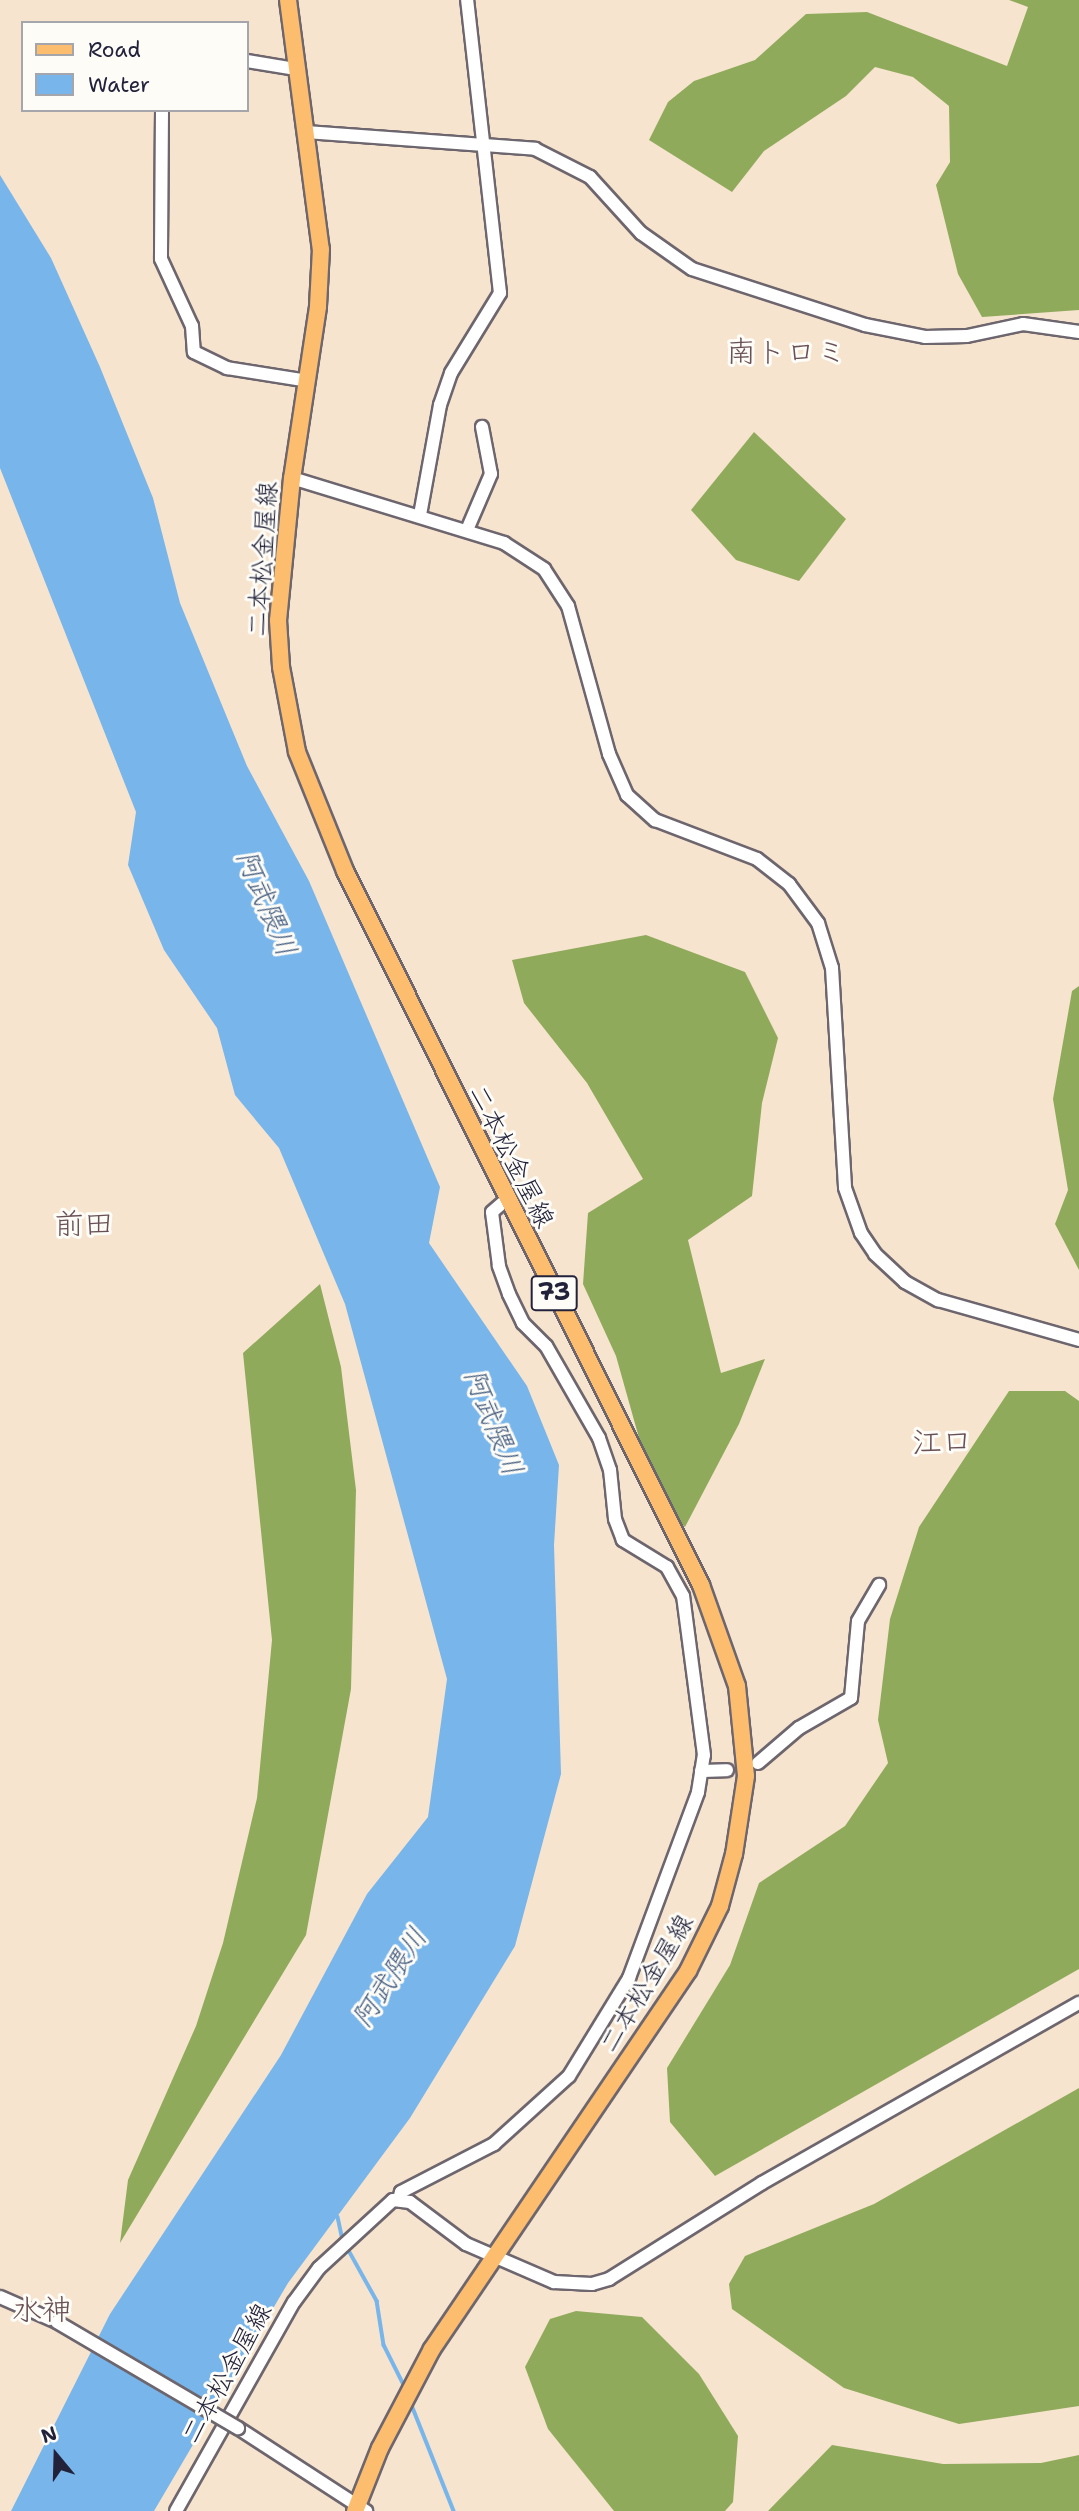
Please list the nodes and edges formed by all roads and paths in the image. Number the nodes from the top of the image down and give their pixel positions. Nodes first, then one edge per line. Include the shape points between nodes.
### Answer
1 (288, 0) edge
2 (467, 0) edge
3 (248, 61) edge
4 (296, 69) junction
5 (162, 112) edge
6 (306, 132) junction
7 (485, 145) junction
8 (1079, 332) edge
9 (308, 381) junction
10 (482, 427) dead end
11 (292, 478) junction
12 (420, 515) junction
13 (467, 530) junction
14 (506, 1199) junction
15 (1079, 1340) edge
16 (879, 1585) dead end
17 (758, 1763) dead end
18 (727, 1770) dead end
19 (701, 1771) junction
20 (1079, 2003) edge
21 (399, 2199) junction
22 (493, 2256) junction
23 (0, 2297) edge
24 (360, 2509) edge
25 (176, 2511) edge

1 - 4 main road, 二本松金屋線 / 73
2 - 7 street
3 - 4 street
4 - 6 main road, 二本松金屋線 / 73
5 - 9 street via 161,259 192,326 194,352 227,368
6 - 7 street
6 - 9 main road, 二本松金屋線 / 73 via 321,249
7 - 8 street via 535,149 590,177 641,233 692,269 722,282 865,325 925,337 967,336 1023,324
7 - 12 street via 500,293 447,384
9 - 11 main road, 二本松金屋線 / 73
10 - 13 street via 492,463
11 - 12 street
11 - 14 main road, 二本松金屋線 / 73 via 278,620 281,667 297,752 345,872
12 - 13 street
13 - 15 street via 525,554 558,586 586,662 609,754 627,795 655,820 757,859 789,884 818,923 832,968 845,1188 861,1233 875,1254 905,1282 938,1300
14 - 19 street, 二本松金屋線 via 492,1212 499,1266 509,1294 523,1323 546,1346 598,1438 612,1479 615,1519 623,1540 667,1567 683,1596 704,1738
14 - 22 main road, 二本松金屋線 / 73 via 701,1585 737,1686 746,1776 734,1854 720,1906 688,1971
16 - 17 street via 858,1621 851,1698 799,1728
18 - 19 street
19 - 21 street, 二本松金屋線 via 629,1978 569,2076 494,2144 401,2192
20 - 22 street via 762,2183 609,2279 592,2284 554,2283
21 - 22 street via 418,2207 466,2244
21 - 25 street, 二本松金屋線 via 320,2268 294,2302
22 - 24 main road, 二本松金屋線 / 73 via 432,2349 380,2448
23 - 24 street, bridge via 57,2322 238,2428

